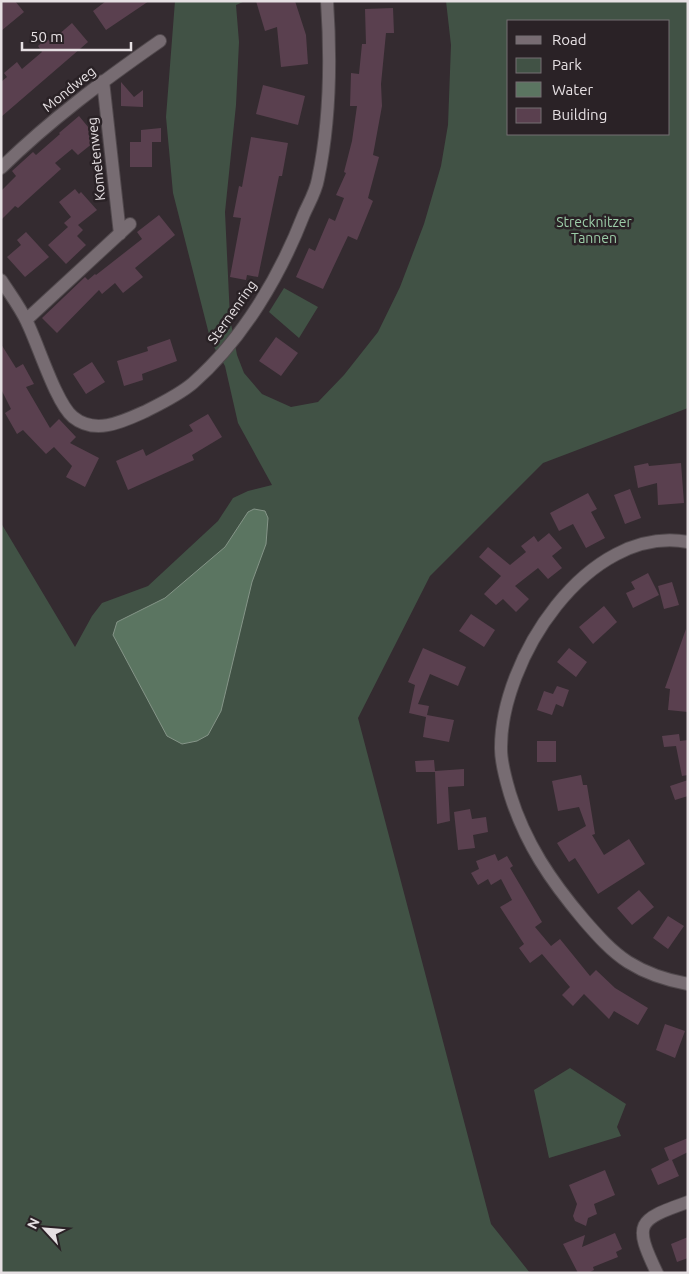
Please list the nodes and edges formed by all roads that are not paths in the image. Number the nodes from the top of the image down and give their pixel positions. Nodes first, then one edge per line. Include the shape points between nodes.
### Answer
1 (327, 1) edge
2 (160, 41) dead end
3 (102, 81) junction
4 (1, 168) edge
5 (130, 224) dead end
6 (120, 234) junction
7 (1, 280) edge
8 (26, 320) junction
9 (688, 542) edge
10 (688, 984) edge
11 (688, 1202) edge
12 (657, 1273) edge

1 - 8 street, Sternenring via 330,37 326,132 318,181 295,237 230,346 192,384 154,407 117,425 89,426 73,417 63,404
2 - 3 street, Mondweg
3 - 4 street, Mondweg
3 - 6 street, Kometenweg
5 - 6 street
6 - 8 street
7 - 8 street, Sternenring
9 - 10 street via 660,540 633,545 605,560 581,579 528,646 502,718 501,751 506,780 525,835 540,864 563,895 601,939 626,961 669,981
11 - 12 street via 653,1214 644,1226 644,1243

